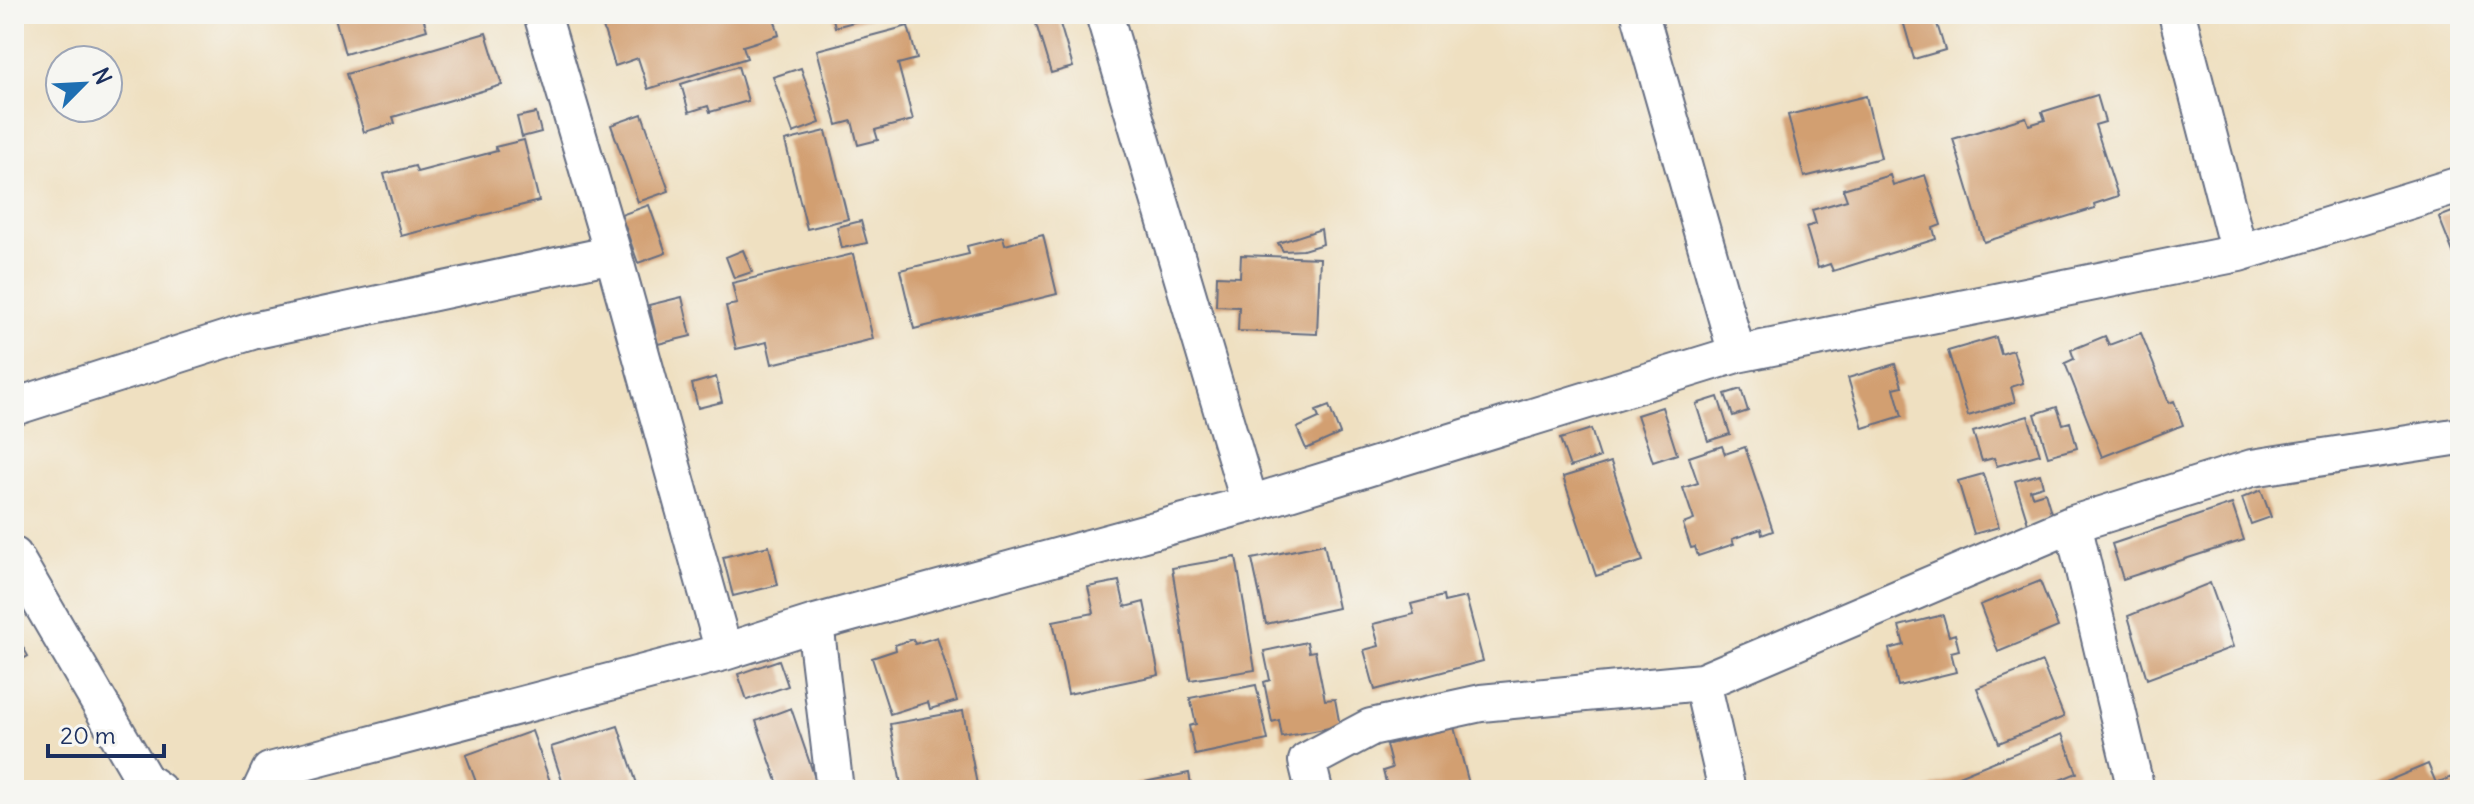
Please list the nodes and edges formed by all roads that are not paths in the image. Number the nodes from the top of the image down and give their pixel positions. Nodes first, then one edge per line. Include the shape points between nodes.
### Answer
1 (542, 14) edge
2 (1104, 14) edge
3 (1640, 14) edge
4 (2177, 14) edge
5 (2460, 185) edge
6 (2239, 253) junction
7 (613, 254) junction
8 (1737, 354) junction
9 (14, 407) edge
10 (2460, 436) edge
11 (1250, 504) junction
12 (2073, 524) junction
13 (16, 563) edge
14 (815, 623) junction
15 (724, 652) junction
16 (1702, 682) junction
17 (267, 784) edge
18 (158, 790) edge
19 (835, 790) edge
20 (1314, 790) edge
21 (1727, 790) edge
22 (2136, 790) edge

1 - 7 street
2 - 11 street
3 - 8 street
4 - 6 street
5 - 6 street
6 - 8 street
7 - 9 street via 252,331
7 - 15 street
8 - 11 street
10 - 12 street via 2252,468
11 - 14 street
12 - 16 street
12 - 22 street
13 - 18 street via 145,781
14 - 15 street
14 - 19 street
15 - 17 street
16 - 20 street via 1481,703 1371,727 1307,761
16 - 21 street

